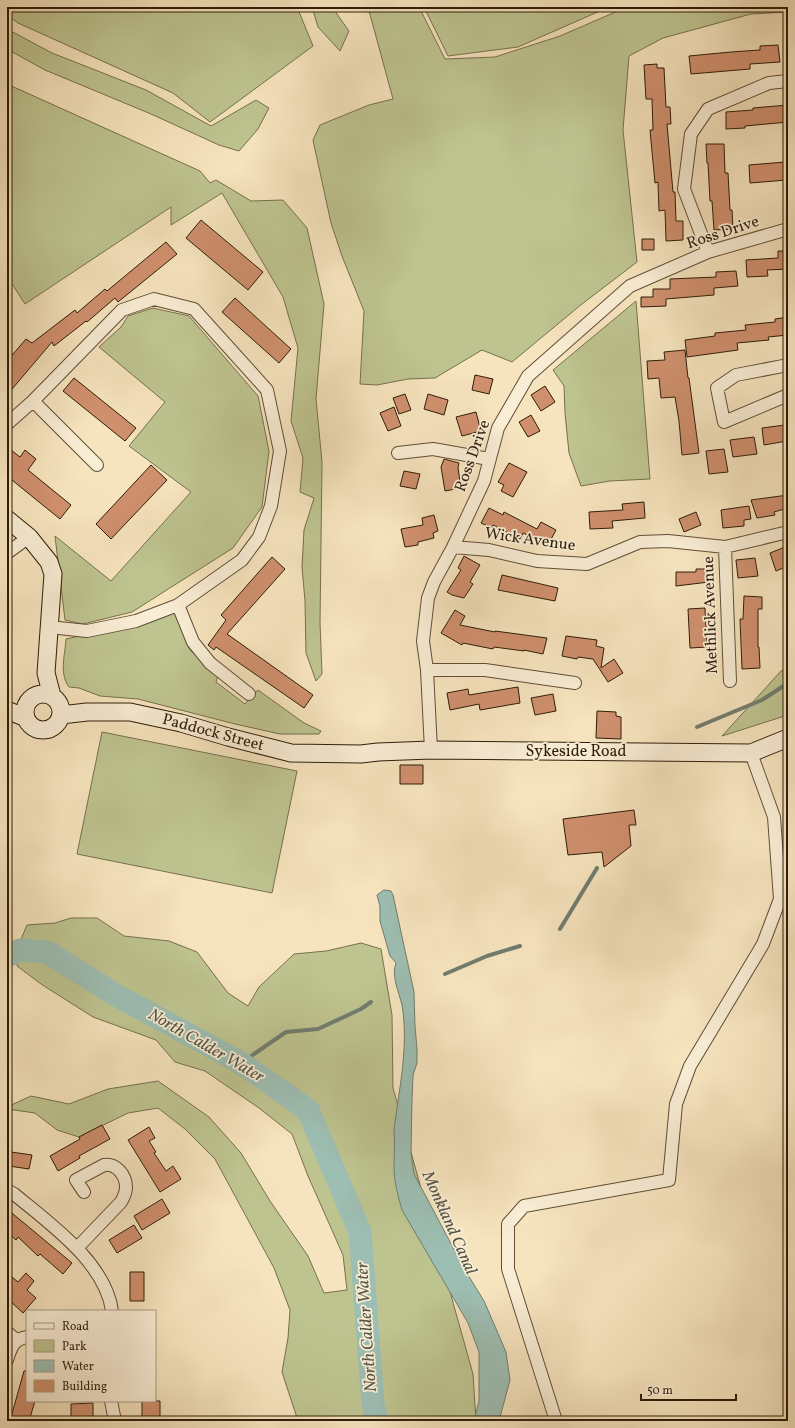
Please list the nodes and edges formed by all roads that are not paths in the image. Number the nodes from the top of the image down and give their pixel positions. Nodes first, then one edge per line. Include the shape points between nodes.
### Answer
1 (788, 81) edge
2 (788, 229) edge
3 (708, 252) junction
4 (788, 365) edge
5 (788, 395) edge
6 (33, 401) junction
7 (7, 424) edge
8 (398, 453) dead end
9 (489, 459) junction
10 (97, 465) dead end
11 (7, 519) edge
12 (788, 532) edge
13 (29, 537) junction
14 (453, 547) junction
15 (725, 547) junction
16 (7, 553) edge
17 (178, 605) junction
18 (49, 627) junction
19 (427, 670) junction
20 (46, 673) junction
21 (730, 681) dead end
22 (575, 683) dead end
23 (249, 694) dead end
24 (58, 705) junction
25 (29, 706) junction
26 (7, 709) edge
27 (788, 738) edge
28 (431, 750) junction
29 (751, 752) junction
30 (361, 754) joint
31 (7, 1190) edge
32 (84, 1192) dead end
33 (77, 1248) junction
34 (112, 1310) edge
35 (7, 1332) edge
36 (22, 1339) edge
37 (7, 1360) edge
38 (111, 1402) edge
39 (115, 1421) edge
40 (556, 1421) edge

1 - 3 street via 769,83 708,109 691,134 684,189
2 - 3 street, Ross Drive
3 - 9 street, Ross Drive via 630,286 528,376 498,428
4 - 5 street via 736,375 717,388 724,422
6 - 7 street
6 - 10 street
6 - 17 street via 122,310 154,300 194,309 267,390 280,451 271,506 259,537 242,560
8 - 9 street via 433,449
9 - 14 street, Ross Drive via 484,481
11 - 13 street
12 - 15 street, Wick Avenue
13 - 16 street
13 - 18 street via 49,562 53,574
14 - 15 street, Wick Avenue via 489,550 537,561 587,564 640,542 668,541
14 - 19 street, Ross Drive via 428,598 423,641
15 - 21 street, Methlick Avenue
17 - 18 street via 136,621 87,631
17 - 23 street via 193,642 210,663
18 - 20 street
19 - 22 street via 485,670
19 - 28 street, Ross Drive
20 - 24 street
20 - 25 street
24 - 25 street via 48,694 41,693
24 - 25 street via 57,724 46,730 30,725
24 - 30 street, Paddock Street via 88,712 130,712 291,753
25 - 26 street
27 - 29 street, Sykeside Road
28 - 29 street, Sykeside Road
28 - 30 street, Sykeside Road
29 - 40 street via 774,817 780,899 763,944 690,1066 676,1104 669,1180 524,1206 508,1224 508,1269
31 - 33 street
32 - 33 street via 76,1180 104,1164 114,1165 125,1178 125,1195 121,1202
33 - 34 street via 105,1288
35 - 36 street
36 - 37 street via 11,1346
38 - 39 street

